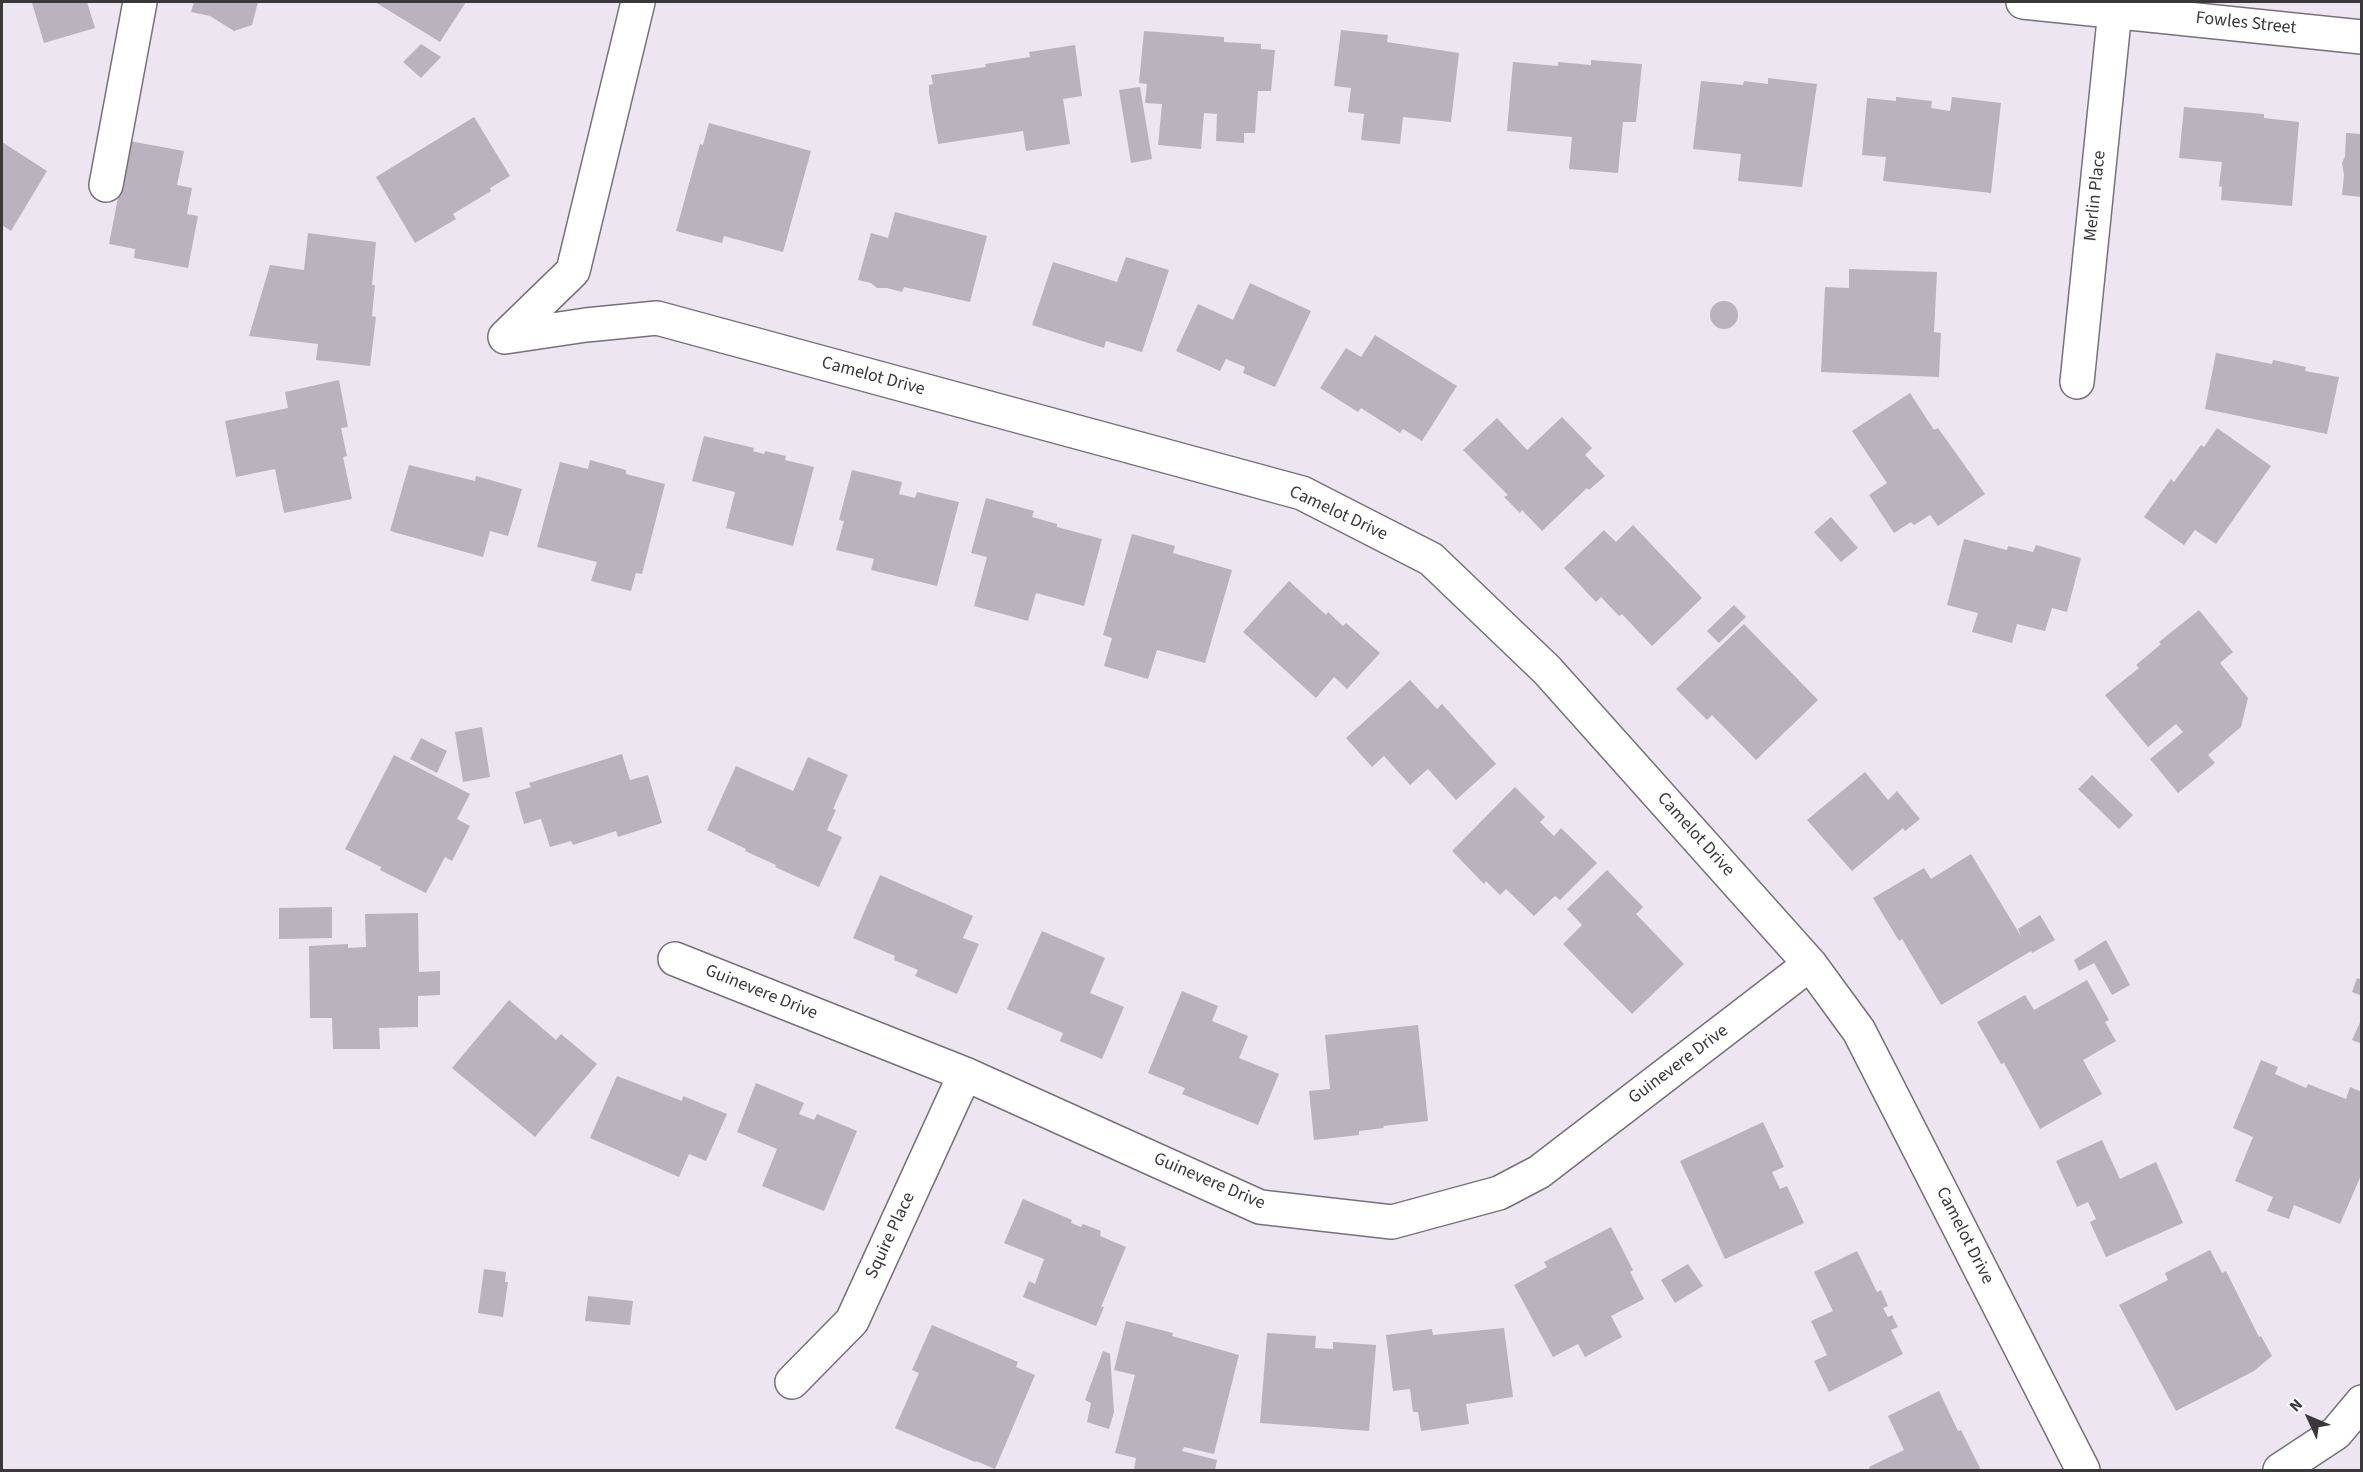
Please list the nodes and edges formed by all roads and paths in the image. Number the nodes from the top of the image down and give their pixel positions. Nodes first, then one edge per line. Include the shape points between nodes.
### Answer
1 (140, 2) edge
2 (638, 2) edge
3 (2023, 2) edge
4 (2115, 10) junction
5 (2361, 37) edge
6 (106, 185) dead end
7 (2077, 382) dead end
8 (675, 959) dead end
9 (1810, 964) junction
10 (965, 1074) junction
11 (792, 1382) dead end
12 (2361, 1402) edge
13 (2083, 1470) edge
14 (2280, 1470) edge

1 - 6 street
2 - 9 street, Camelot Drive via 573,271 505,338 657,318 1302,493 1431,559 1547,670
3 - 4 street, Fowles Street
4 - 5 street, Fowles Street
4 - 7 street, Merlin Place
8 - 10 street, Guinevere Drive
9 - 10 street, Guinevere Drive via 1539,1172 1499,1193 1392,1222 1260,1207
9 - 13 street, Camelot Drive via 1859,1031
10 - 11 street, Squire Place via 852,1321
12 - 14 street via 2336,1432

